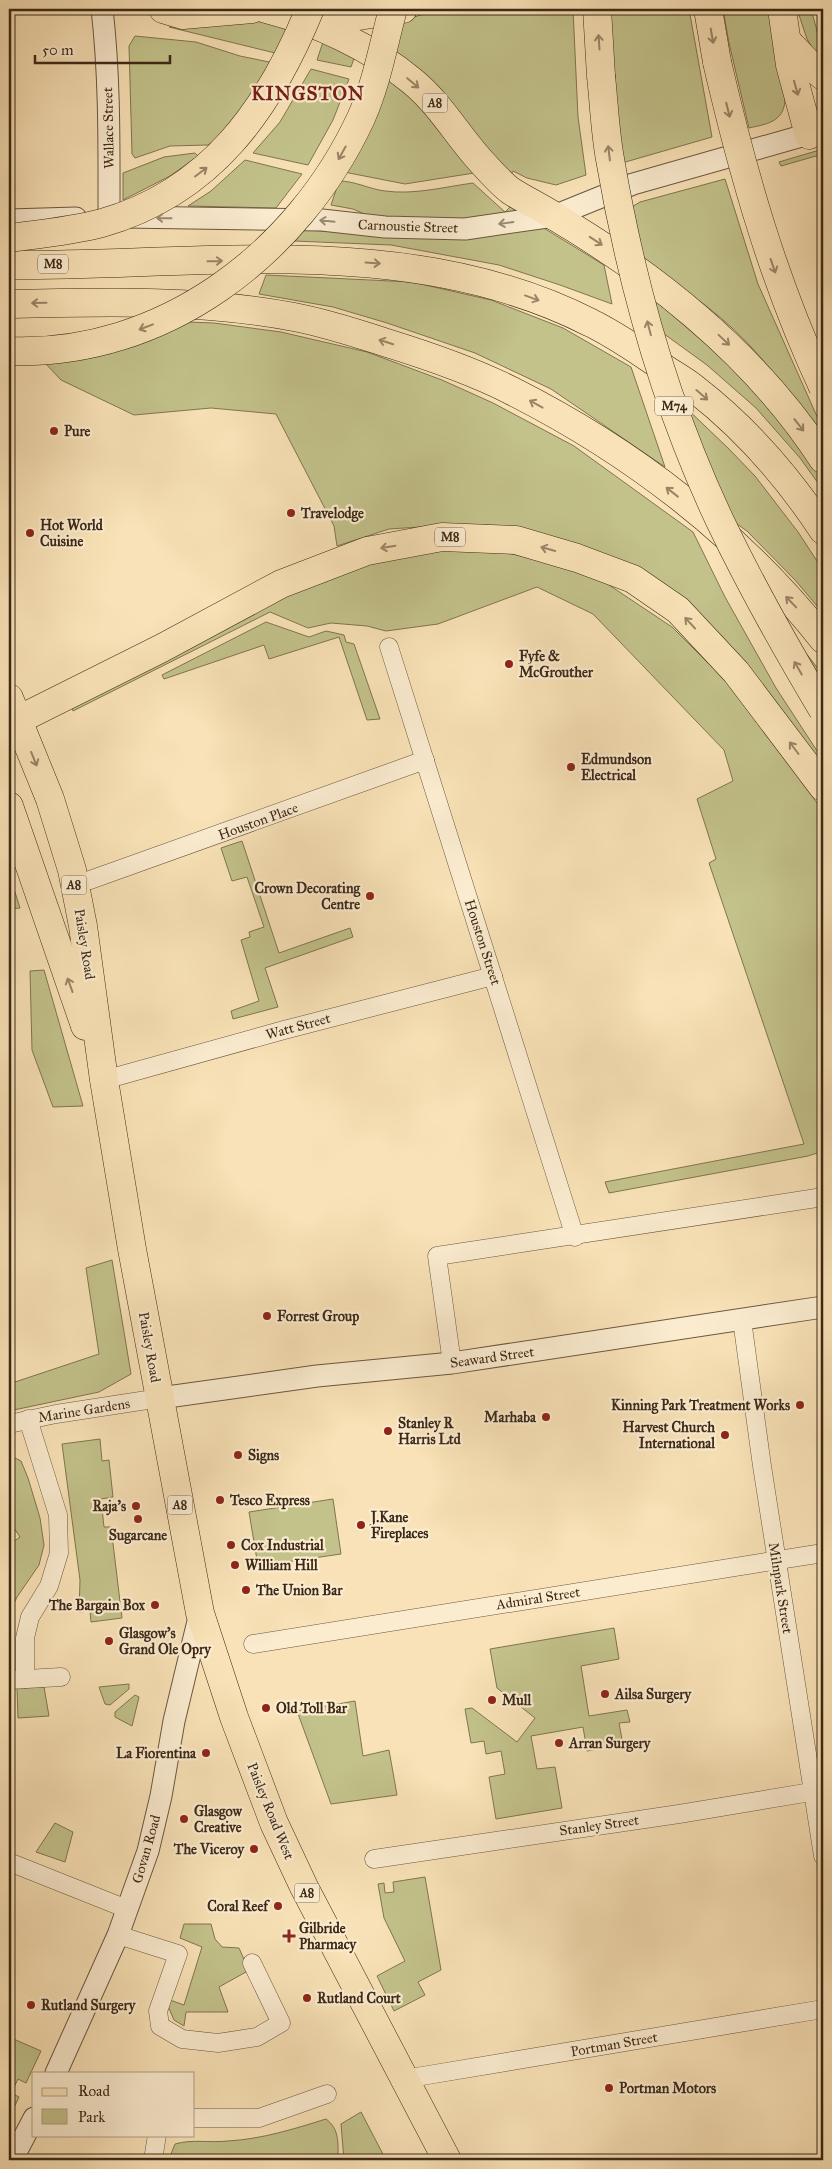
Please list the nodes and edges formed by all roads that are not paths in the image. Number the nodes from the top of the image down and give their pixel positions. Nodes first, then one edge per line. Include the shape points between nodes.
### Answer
1 (102, 9) edge
2 (163, 9) edge
3 (252, 9) edge
4 (266, 9) edge
5 (375, 9) edge
6 (392, 9) edge
7 (402, 9) edge
8 (597, 9) edge
9 (708, 9) edge
10 (782, 9) edge
11 (302, 13) edge
12 (788, 42) junction
13 (823, 76) edge
14 (361, 118) junction
15 (816, 132) edge
16 (554, 216) junction
17 (109, 217) junction
18 (9, 220) edge
19 (9, 238) edge
20 (9, 265) edge
21 (9, 304) edge
22 (9, 351) edge
23 (823, 387) edge
24 (823, 459) edge
25 (823, 530) edge
26 (823, 639) edge
27 (390, 648) dead end
28 (823, 710) edge
29 (12, 716) edge
30 (425, 760) junction
31 (823, 787) edge
32 (9, 806) edge
33 (90, 880) dead end
34 (493, 976) junction
35 (104, 1080) junction
36 (823, 1197) edge
37 (575, 1236) junction
38 (823, 1307) edge
39 (742, 1320) junction
40 (452, 1363) junction
41 (160, 1398) junction
42 (28, 1419) junction
43 (9, 1424) edge
44 (823, 1553) edge
45 (777, 1561) junction
46 (200, 1613) junction
47 (252, 1644) dead end
48 (61, 1678) dead end
49 (17, 1679) edge
50 (818, 1790) edge
51 (823, 1856) edge
52 (374, 1859) dead end
53 (9, 1862) edge
54 (127, 1909) junction
55 (118, 1935) junction
56 (252, 1963) dead end
57 (823, 2009) edge
58 (56, 2072) edge
59 (404, 2079) junction
60 (327, 2094) dead end
61 (195, 2118) edge
62 (32, 2122) edge
63 (157, 2136) edge
64 (12, 2160) edge
65 (153, 2160) edge
66 (447, 2160) edge

1 - 17 street, Wallace Street via 110,129
2 - 3 main road via 183,15
4 - 11 main road, A8
5 - 14 main road, bridge
6 - 14 main road, bridge via 379,66
7 - 11 main road via 359,16
28 -> 8 main road, M74, bridge via 750,581 706,488 656,351 625,234 610,158
9 -> 23 main road, bridge via 717,62 748,190 775,272
10 - 12 main road
11 -> 16 main road, A8 via 412,81 510,190
19 -> 11 main road, bridge via 77,229 103,222 160,199 198,175 220,155 269,93 294,49
12 - 13 main road
12 -> 15 main road via 790,65
14 -> 22 main road, bridge via 336,166 307,207 274,243 223,285 158,323 113,338 52,350
15 - 16 street, Carnoustie Street via 633,184
16 -> 17 street, Carnoustie Street via 465,228 424,229 322,220
16 -> 24 main road via 598,241 696,314 773,392
17 - 18 street, Carnoustie Street
20 -> 25 main road, M8 via 280,260 390,264 468,278 554,306 624,341 694,388 764,454
26 -> 21 main road via 769,576 706,517 618,452 511,390 404,348 294,317 210,306 127,302
27 - 30 street, Houston Street
31 -> 29 main road, M8 via 736,672 678,610 633,580 577,558 516,540 442,537 367,550 281,584 162,648
29 -> 35 main road, Paisley Road / A8 via 50,799 72,870
30 - 33 street, Houston Place
30 - 34 street, Houston Street
35 -> 32 main road, Paisley Road / A8
34 - 35 street, Watt Street
34 - 37 street, Houston Street
35 - 41 main road, Paisley Road / A8
36 - 37 street
37 - 40 street via 437,1256
38 - 39 street, Seaward Street
39 - 40 street, Seaward Street
39 - 45 street, Milnpark Street
40 - 41 street, Seaward Street via 317,1376
41 - 42 street, Marine Gardens
41 - 46 main road, Paisley Road / A8
42 - 43 street, Marine Gardens
42 - 49 street via 58,1515 59,1553 49,1586 30,1617
44 - 45 street, Admiral Street
45 - 47 street, Admiral Street
45 - 50 street, Milnpark Street
46 - 54 street, Govan Road via 148,1851
46 - 59 main road, Paisley Road West / A8 via 234,1718 274,1824
48 - 49 street
50 - 51 street, Milnpark Street
50 - 52 street, Stanley Street
53 - 54 street
54 - 55 street, Govan Road
55 - 56 street via 178,1954 158,2011 160,2026 182,2039 218,2043 257,2037 281,2023
55 - 58 street, Govan Road
57 - 59 street, Portman Street
59 - 66 main road, Paisley Road West / A8
60 - 61 street via 259,2118
62 - 64 street
63 - 65 street

